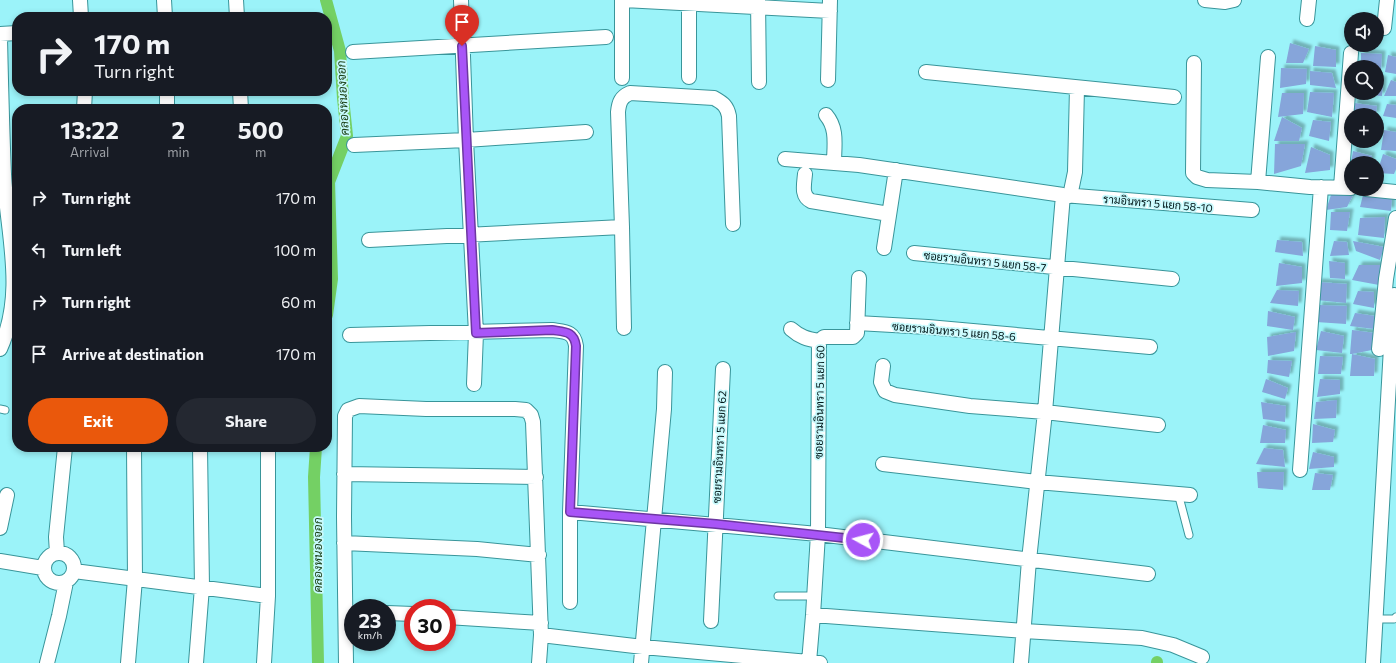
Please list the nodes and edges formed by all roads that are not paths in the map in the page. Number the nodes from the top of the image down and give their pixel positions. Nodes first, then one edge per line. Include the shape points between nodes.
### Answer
1 (80, 0) edge
2 (164, 0) edge
3 (236, 0) edge
4 (461, 0) edge
5 (623, 0) edge
6 (1205, 0) edge
7 (1234, 0) edge
8 (1308, 0) edge
9 (1387, 0) edge
10 (689, 2) edge
11 (758, 4) edge
12 (830, 6) edge
13 (80, 12) edge
14 (165, 12) edge
15 (237, 12) edge
16 (1307, 19) dead end
17 (1384, 28) dead end
18 (12, 33) edge
19 (0, 34) edge
20 (606, 37) dead end
21 (0, 38) edge
22 (462, 46) junction
23 (353, 52) dead end
24 (1351, 53) dead end
25 (1268, 56) dead end
26 (1194, 64) dead end
27 (926, 72) dead end
28 (689, 77) dead end
29 (622, 78) dead end
30 (828, 80) dead end
31 (759, 82) dead end
32 (1077, 88) junction
33 (1174, 97) dead end
34 (826, 115) dead end
35 (586, 132) dead end
36 (466, 140) junction
37 (354, 145) dead end
38 (1347, 156) edge
39 (785, 159) dead end
40 (834, 163) junction
41 (896, 170) junction
42 (805, 174) dead end
43 (1258, 182) junction
44 (1321, 187) junction
45 (1344, 187) edge
46 (1384, 191) edge
47 (1396, 192) edge
48 (1067, 195) junction
49 (1252, 210) dead end
50 (889, 214) junction
51 (1396, 218) edge
52 (733, 224) dead end
53 (622, 227) junction
54 (471, 235) junction
55 (12, 238) edge
56 (369, 240) dead end
57 (884, 248) dead end
58 (914, 253) dead end
59 (1057, 269) junction
60 (859, 278) dead end
61 (1172, 279) dead end
62 (1391, 279) edge
63 (1394, 295) dead end
64 (12, 303) edge
65 (857, 323) junction
66 (624, 328) dead end
67 (791, 329) dead end
68 (476, 333) junction
69 (350, 335) dead end
70 (1051, 339) junction
71 (819, 341) junction
72 (1150, 347) dead end
73 (0, 349) edge
74 (1378, 349) dead end
75 (883, 366) dead end
76 (723, 370) dead end
77 (665, 372) dead end
78 (474, 384) dead end
79 (1045, 412) junction
80 (1158, 424) dead end
81 (64, 452) edge
82 (134, 452) edge
83 (200, 452) edge
84 (268, 452) edge
85 (883, 464) dead end
86 (1300, 470) dead end
87 (344, 474) junction
88 (536, 477) junction
89 (1037, 482) junction
90 (1184, 494) joint
91 (7, 495) dead end
92 (570, 512) junction
93 (653, 519) junction
94 (716, 524) junction
95 (0, 528) edge
96 (818, 534) junction
97 (1189, 536) dead end
98 (344, 544) junction
99 (56, 553) junction
100 (538, 555) junction
101 (1029, 560) junction
102 (0, 561) edge
103 (43, 568) junction
104 (74, 571) junction
105 (1148, 574) dead end
106 (135, 579) junction
107 (66, 582) junction
108 (202, 587) junction
109 (268, 596) junction
110 (778, 596) dead end
111 (814, 596) junction
112 (348, 599) edge
113 (570, 602) dead end
114 (813, 615) junction
115 (1396, 616) edge
116 (456, 618) edge
117 (1376, 619) junction
118 (711, 621) dead end
119 (541, 629) junction
120 (1024, 631) junction
121 (643, 647) junction
122 (347, 651) edge
123 (1202, 657) dead end
124 (814, 662) edge
125 (47, 663) edge
126 (128, 663) edge
127 (196, 663) edge
128 (264, 663) edge
129 (346, 663) edge
130 (539, 663) edge
131 (641, 663) edge
132 (1021, 663) edge
133 (1373, 663) edge

1 - 13 street
2 - 14 street
3 - 15 street
4 - 22 street
5 - 10 street
5 - 29 street
6 - 7 street
8 - 16 street
9 - 17 street
10 - 11 street
10 - 28 street
11 - 12 street
11 - 31 street
12 - 30 street
18 - 19 street
20 - 22 street
21 - 55 street via 4,176
22 - 23 street
22 - 36 street
24 - 38 street
25 - 43 street
26 - 43 street via 1193,173 1207,180
27 - 32 street
32 - 33 street
32 - 48 street via 1074,172
34 - 40 street via 834,127
35 - 36 street
36 - 37 street
36 - 54 street
39 - 40 street, รามอินทรา 5 แยก 58-10
40 - 41 street, รามอินทรา 5 แยก 58-10
41 - 48 street, รามอินทรา 5 แยก 58-10
41 - 50 street
42 - 50 street via 804,193 811,201
43 - 44 street
44 - 45 street
44 - 86 street
46 - 47 street
48 - 49 street, รามอินทรา 5 แยก 58-10
48 - 59 street
50 - 57 street
51 - 62 street
52 - 53 street via 727,107 714,98 630,93 620,100 618,112
53 - 54 street
53 - 66 street
54 - 56 street
54 - 68 street
58 - 59 street, ซอยรามอินทรา 5 แยก 58-7
59 - 61 street, ซอยรามอินทรา 5 แยก 58-7
59 - 70 street
60 - 65 street, ซอยรามอินทรา 5 แยก 60
62 - 74 street
63 - 117 street
64 - 73 street via 6,336
65 - 70 street, ซอยรามอินทรา 5 แยก 58-6
65 - 71 street, ซอยรามอินทรา 5 แยก 60 via 857,333 853,337 824,337
67 - 71 street via 806,339
68 - 69 street
68 - 78 street
68 - 92 street via 552,330 565,332 575,339
70 - 72 street, ซอยรามอินทรา 5 แยก 58-6
70 - 79 street
71 - 96 street, ซอยรามอินทรา 5 แยก 60
75 - 79 street via 881,382 885,391 895,395 970,406
76 - 94 street, ซอยรามอินทรา 5 แยก 62
77 - 93 street
79 - 80 street
79 - 89 street
81 - 99 street
82 - 106 street
83 - 108 street
84 - 109 street
85 - 89 street
87 - 88 street
87 - 88 street via 344,416 348,410 359,406 426,409 515,408 526,410 534,422
87 - 98 street
88 - 100 street
89 - 90 street
89 - 101 street
90 - 97 lane
91 - 95 street
92 - 93 street
92 - 113 street
93 - 94 street
93 - 121 street
94 - 96 street
94 - 118 street, ซอยรามอินทรา 5 แยก 62
96 - 101 street
96 - 111 street, ซอยรามอินทรา 5 แยก 60
98 - 100 street via 477,549
98 - 112 street
99 - 103 street via 50,555
99 - 104 street via 64,553 70,557 74,563
100 - 119 street
101 - 105 street
101 - 120 street
102 - 103 street
103 - 107 street via 50,581 57,584
104 - 106 street
104 - 107 street
106 - 108 street
106 - 126 street
107 - 125 street
108 - 109 street
108 - 127 street
109 - 128 street
110 - 111 lane
111 - 114 street, ซอยรามอินทรา 5 แยก 60
114 - 120 street
114 - 124 street, ซอยรามอินทรา 5 แยก 60
115 - 117 lane via 1388,620
116 - 119 street
117 - 133 street
119 - 121 street
119 - 130 street
120 - 123 street via 1142,638 1174,645
120 - 132 street
121 - 124 street
121 - 131 street
122 - 129 street

